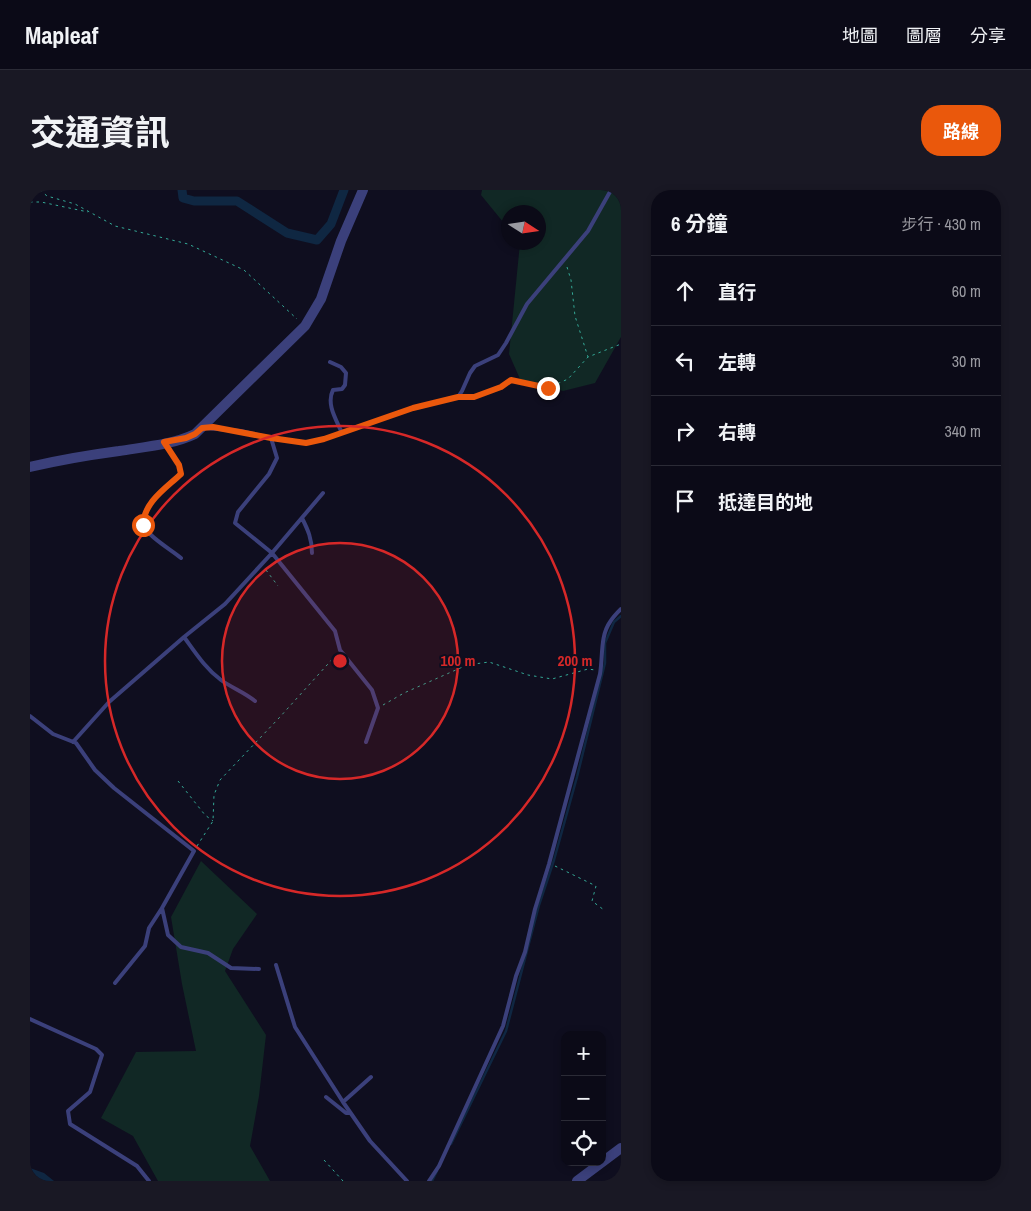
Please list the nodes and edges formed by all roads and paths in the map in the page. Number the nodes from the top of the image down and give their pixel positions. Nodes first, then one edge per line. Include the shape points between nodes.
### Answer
1 (40, 190) edge
2 (363, 190) edge
3 (611, 190) edge
4 (30, 202) edge
5 (91, 213) junction
6 (564, 259) junction
7 (305, 326) junction
8 (621, 344) edge
9 (588, 357) junction
10 (330, 362) dead end
11 (458, 397) junction
12 (202, 428) junction
13 (342, 432) junction
14 (271, 438) junction
15 (164, 442) junction
16 (30, 467) edge
17 (323, 493) dead end
18 (302, 518) junction
19 (312, 553) dead end
20 (272, 554) junction
21 (181, 558) dead end
22 (262, 565) junction
23 (278, 586) dead end
24 (621, 609) edge
25 (184, 637) junction
26 (340, 650) junction
27 (601, 670) junction
28 (255, 701) dead end
29 (378, 708) junction
30 (30, 716) edge
31 (73, 742) junction
32 (366, 742) dead end
33 (178, 781) dead end
34 (213, 821) junction
35 (194, 851) junction
36 (549, 864) junction
37 (162, 908) junction
38 (604, 910) dead end
39 (276, 965) dead end
40 (259, 969) dead end
41 (115, 983) dead end
42 (30, 1019) edge
43 (371, 1077) dead end
44 (326, 1097) dead end
45 (343, 1102) junction
46 (350, 1113) junction
47 (620, 1150) edge
48 (324, 1160) dead end
49 (150, 1181) edge
50 (343, 1181) edge
51 (407, 1181) edge
52 (429, 1181) edge
53 (577, 1181) edge

1 - 5 path via 47,196 75,204
2 - 7 street via 321,299
3 - 6 lane via 588,231
4 - 5 path
5 - 7 path via 115,226 188,244 244,270
6 - 9 path via 571,280 575,316
6 - 11 lane via 527,304 498,355 476,366
7 - 12 street
8 - 9 path
9 - 11 path via 568,379 548,388 511,380 474,397
10 - 13 lane via 346,373 345,385 342,389 333,390 329,397
11 - 13 lane
12 - 14 lane via 241,431
12 - 15 street via 186,438
13 - 14 lane via 306,443
14 - 20 lane via 277,458 269,474 238,512 235,523
15 - 16 street
15 - 21 lane via 181,474 149,504 143,525
17 - 18 lane
18 - 19 lane via 309,532
18 - 20 lane
20 - 22 lane
20 - 26 lane via 335,631
22 - 23 path
22 - 25 lane via 225,604
24 - 27 lane via 609,623 602,646
25 - 28 lane via 208,669
25 - 31 lane via 109,702
26 - 29 lane via 372,690
26 - 34 path via 220,780 214,795
27 - 29 path via 588,669 552,679 489,662 466,665
27 - 36 lane
29 - 32 lane
30 - 31 lane via 54,734
31 - 35 lane via 114,788
33 - 34 path
34 - 35 path
35 - 37 lane
36 - 38 path via 596,886 592,901
36 - 52 lane via 503,1026 439,1166
37 - 40 lane via 168,935 181,947 208,953 231,968
37 - 41 lane via 149,928 145,946
39 - 45 lane via 295,1027
42 - 49 lane via 96,1049 102,1055 90,1092 68,1111 70,1124 137,1166
43 - 45 lane
44 - 46 lane
45 - 46 lane
46 - 51 lane via 370,1141
47 - 53 street
48 - 50 path

